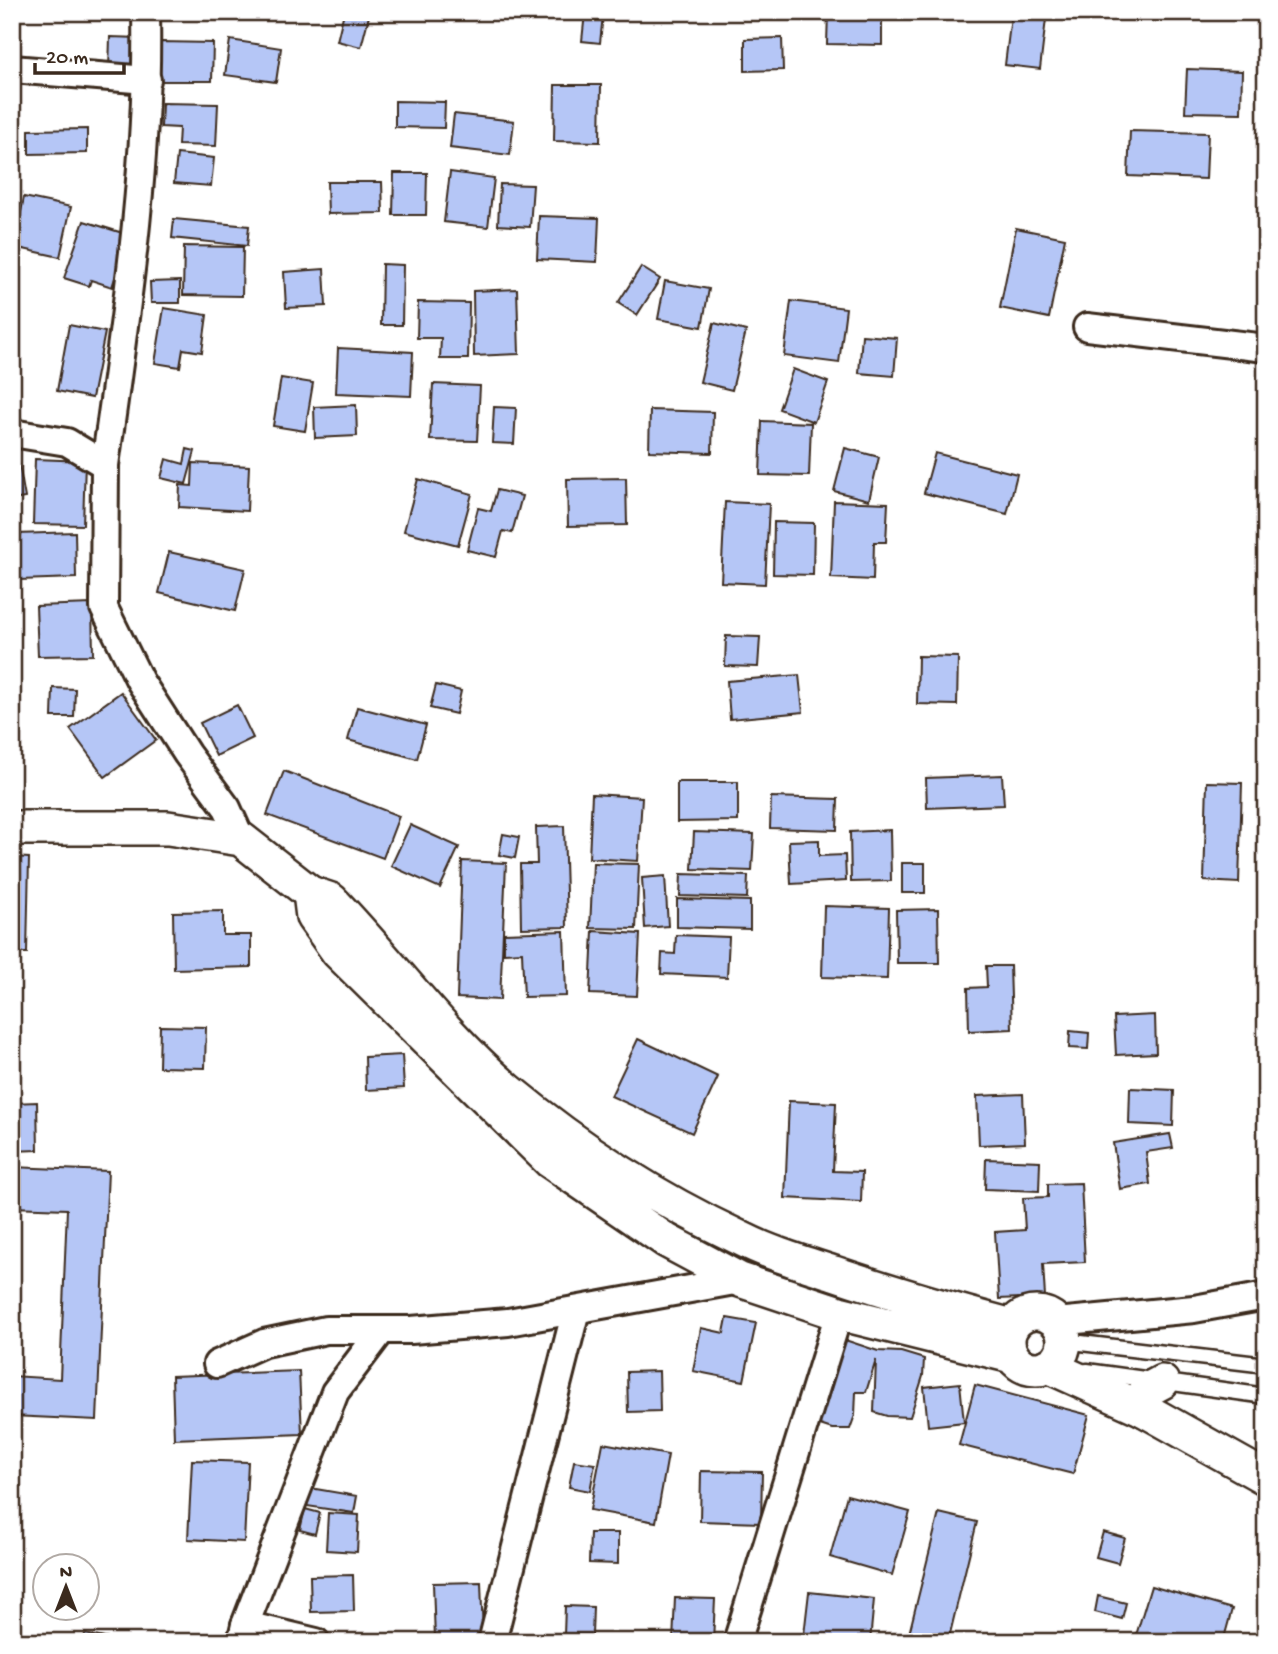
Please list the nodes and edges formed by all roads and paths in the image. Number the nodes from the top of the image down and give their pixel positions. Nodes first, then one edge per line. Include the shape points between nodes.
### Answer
1 (146, 12) edge
2 (12, 69) edge
3 (147, 80) junction
4 (1087, 327) dead end
5 (1266, 348) edge
6 (12, 433) edge
7 (105, 465) junction
8 (12, 828) edge
9 (241, 839) junction
10 (310, 893) junction
11 (740, 1280) junction
12 (1266, 1296) edge
13 (576, 1310) junction
14 (839, 1313) junction
15 (382, 1330) junction
16 (1012, 1341) junction
17 (1056, 1343) junction
18 (217, 1364) dead end
19 (1266, 1365) edge
20 (1162, 1382) junction
21 (1266, 1396) edge
22 (1143, 1409) junction
23 (1266, 1478) edge
24 (243, 1633) edge
25 (316, 1642) edge
26 (492, 1642) edge
27 (737, 1642) edge

1 - 3 street
2 - 3 street
3 - 7 street via 133,265
4 - 5 street
6 - 7 street via 67,442
7 - 9 street via 104,608 140,681 227,808
8 - 9 street via 168,828
9 - 10 street
10 - 11 street via 313,917 338,952 550,1161 667,1241
10 - 16 street via 331,900 507,1088 591,1154 741,1239 906,1297
11 - 13 street
11 - 14 street
12 - 17 street
13 - 15 street via 508,1322
13 - 26 street
14 - 16 street
14 - 27 street
15 - 18 street via 326,1330 264,1343
15 - 24 street via 335,1392
16 - 17 street via 1027,1367 1036,1369
16 - 17 street via 1023,1316 1031,1313 1049,1316
17 - 19 lane
17 - 20 lane
17 - 22 street
20 - 21 lane
20 - 22 street via 1147,1390
22 - 23 street
24 - 25 street

